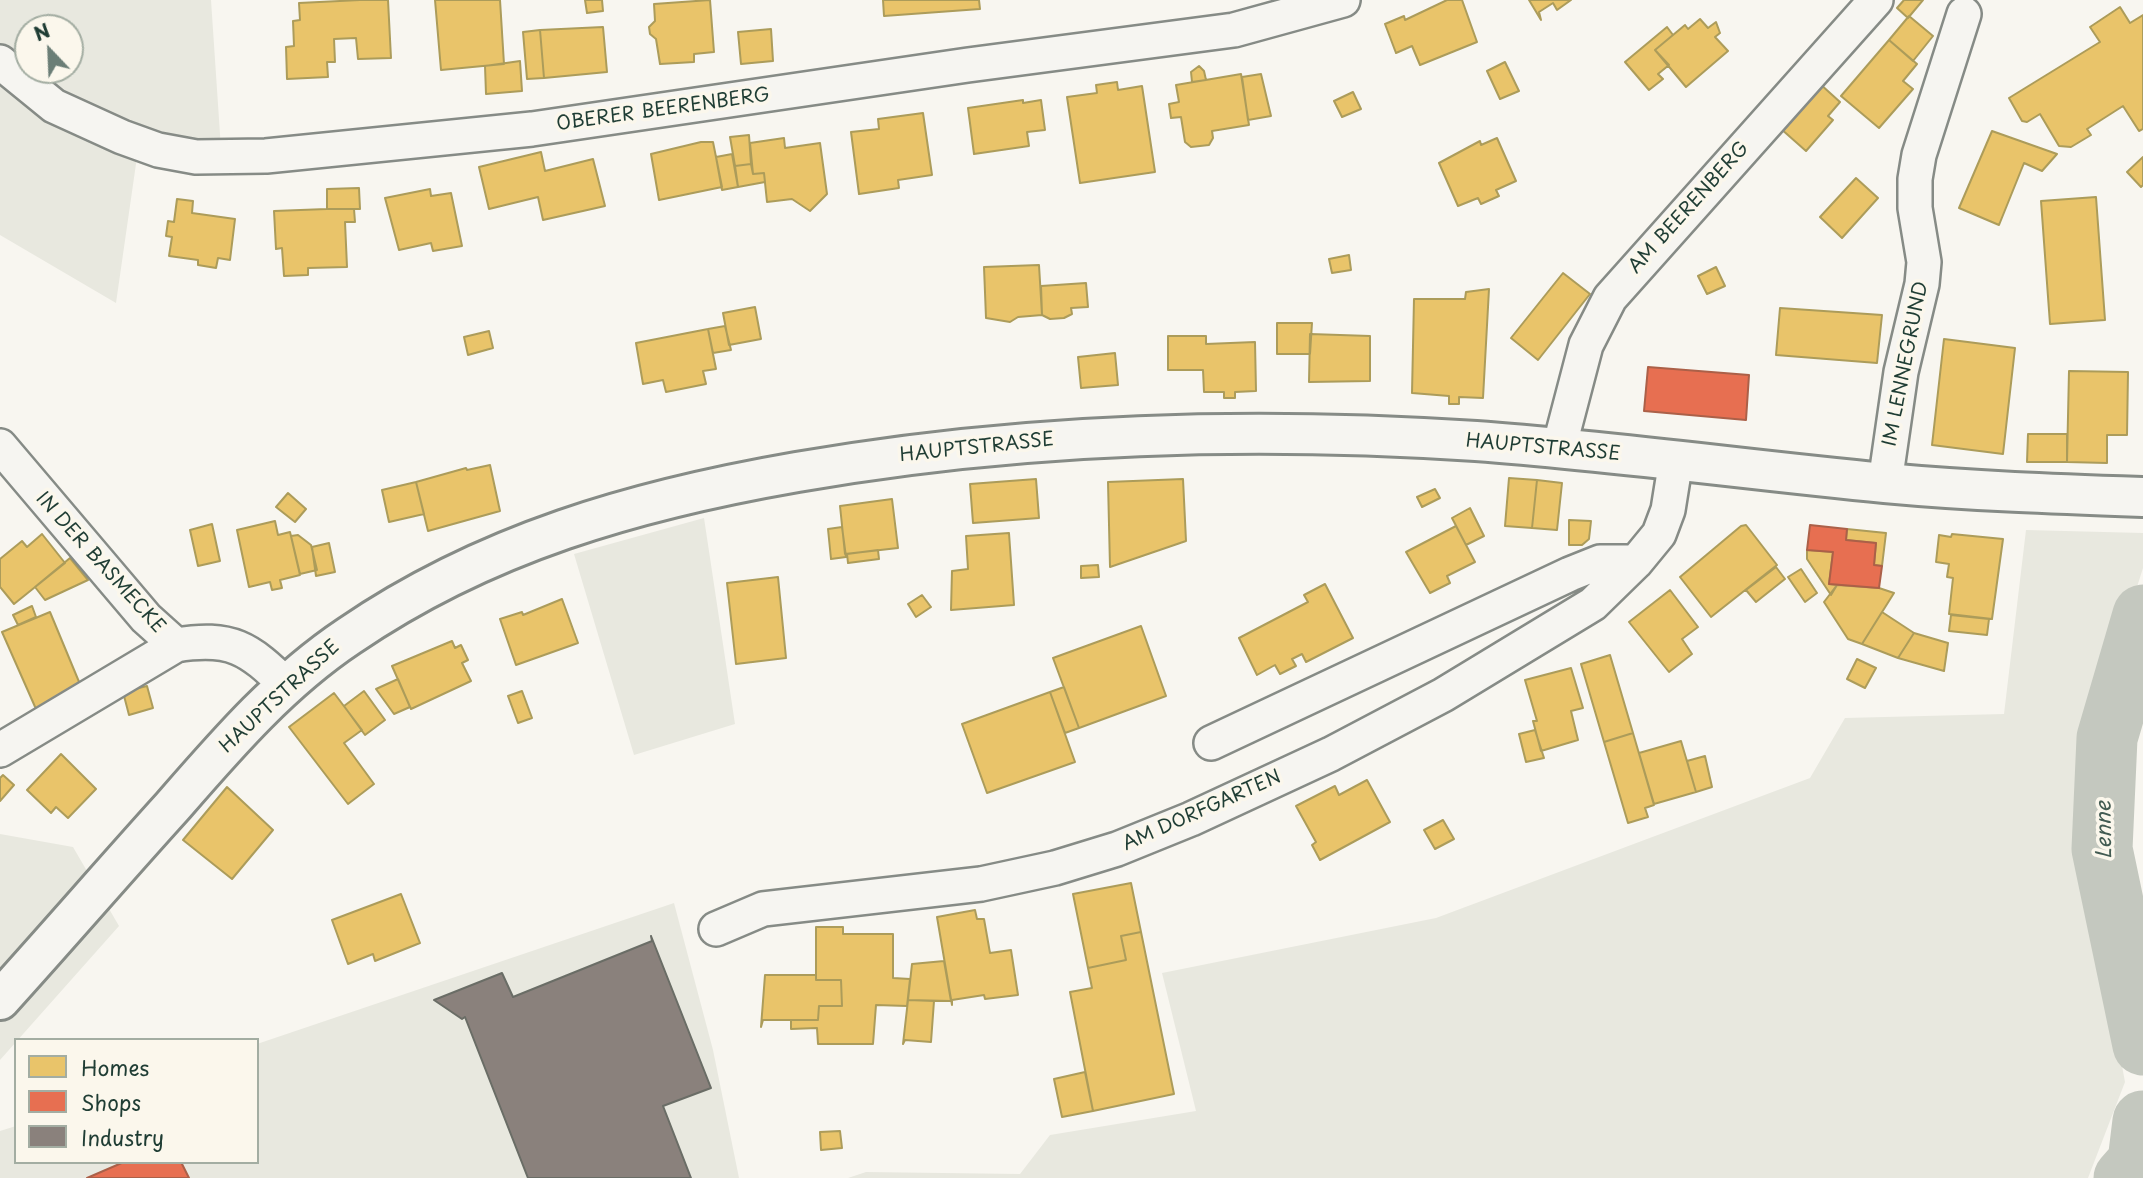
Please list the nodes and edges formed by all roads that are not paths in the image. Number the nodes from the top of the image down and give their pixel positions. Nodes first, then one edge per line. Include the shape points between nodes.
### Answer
1 (1343, 0) edge
2 (1876, 0) edge
3 (1960, 28) dead end
4 (0, 62) edge
5 (0, 446) edge
6 (1559, 448) junction
7 (1676, 460) junction
8 (1885, 483) junction
9 (2125, 496) edge
10 (1636, 562) junction
11 (176, 645) junction
12 (287, 686) junction
13 (1211, 743) dead end
14 (0, 750) edge
15 (716, 929) dead end
16 (0, 1000) edge

1 - 4 street, OBERER BEERENBERG via 1234,30 532,130 266,156 196,157 158,150 54,106
2 - 6 street, AM BEERENBERG via 1610,298 1586,345
3 - 8 street, IM LENNEGRUND via 1915,179 1922,284 1901,372
5 - 11 street, IN DER BASMECKE via 146,618
6 - 7 main road, HAUPTSTRASSE
6 - 12 main road, HAUPTSTRASSE via 1257,434 1062,439 902,454 750,480 599,516 501,551 412,596 343,639
7 - 8 main road, HAUPTSTRASSE
7 - 10 street, AM DORFGARTEN via 1668,510 1658,534
8 - 9 main road, HAUPTSTRASSE
10 - 13 street via 1600,562 1570,573
10 - 15 street, AM DORFGARTEN via 1593,604 1443,695 1331,754 1117,849 981,884 763,909
11 - 12 street, IN DER BASMECKE via 201,641 230,644 260,659
11 - 14 street
12 - 16 main road, HAUPTSTRASSE via 240,730

